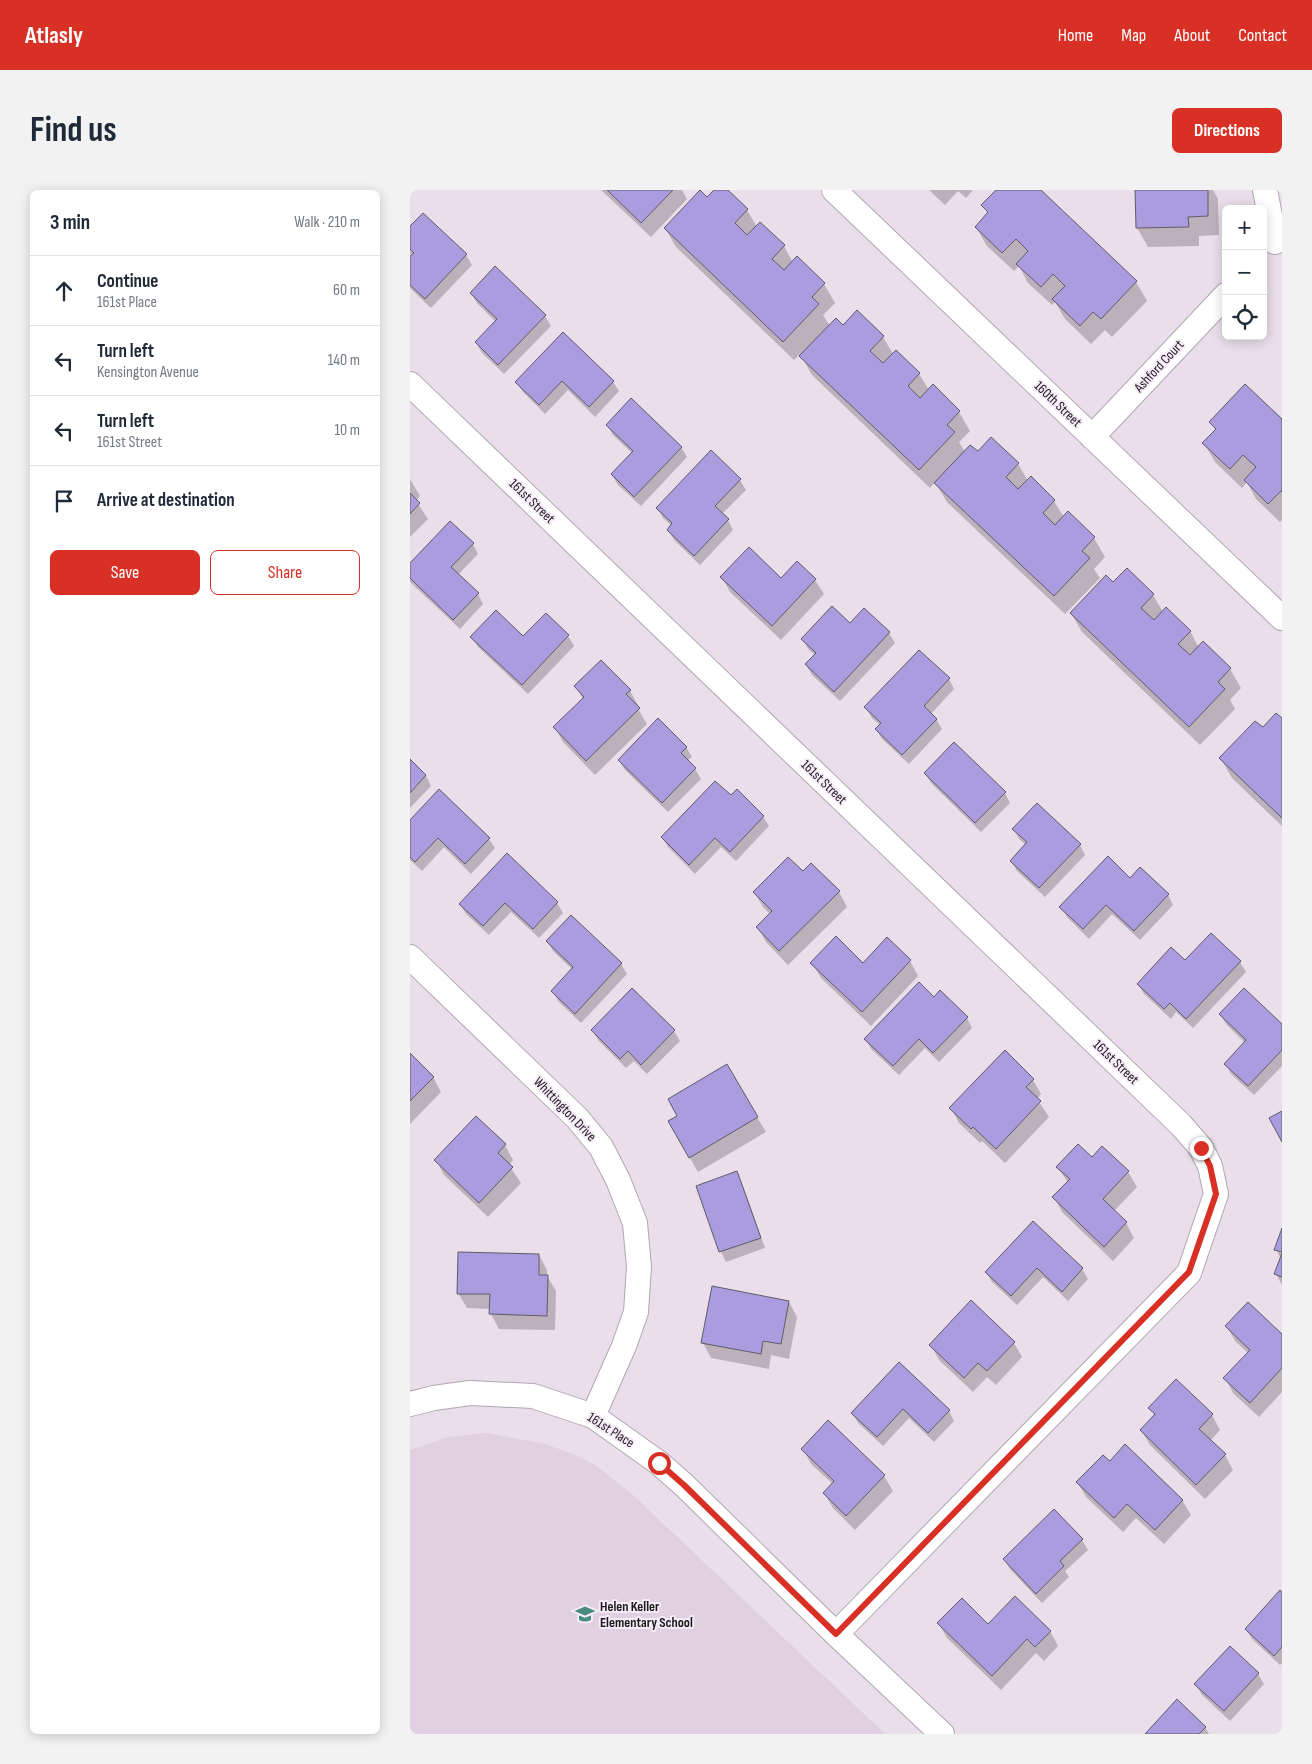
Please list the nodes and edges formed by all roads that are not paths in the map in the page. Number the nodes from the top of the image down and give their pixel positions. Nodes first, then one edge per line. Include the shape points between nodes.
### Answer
1 (834, 190) edge
2 (1265, 190) edge
3 (1273, 247) edge
4 (1222, 299) edge
5 (410, 384) edge
6 (1092, 437) junction
7 (1282, 618) edge
8 (410, 957) edge
9 (410, 1404) edge
10 (593, 1416) junction
11 (836, 1634) junction
12 (942, 1734) edge

1 - 6 street, 160th Street
2 - 3 street
4 - 6 street, Ashford Court
5 - 11 street, 161st Street via 1181,1125 1201,1148 1210,1166 1216,1194 1189,1272
6 - 7 street, 160th Street
8 - 10 street, Whittington Drive via 577,1118 601,1147 618,1180 635,1223 639,1267 636,1312
9 - 10 street, 161st Place via 470,1393 533,1396
10 - 11 street, 161st Place via 684,1485
11 - 12 street, 161st Place

